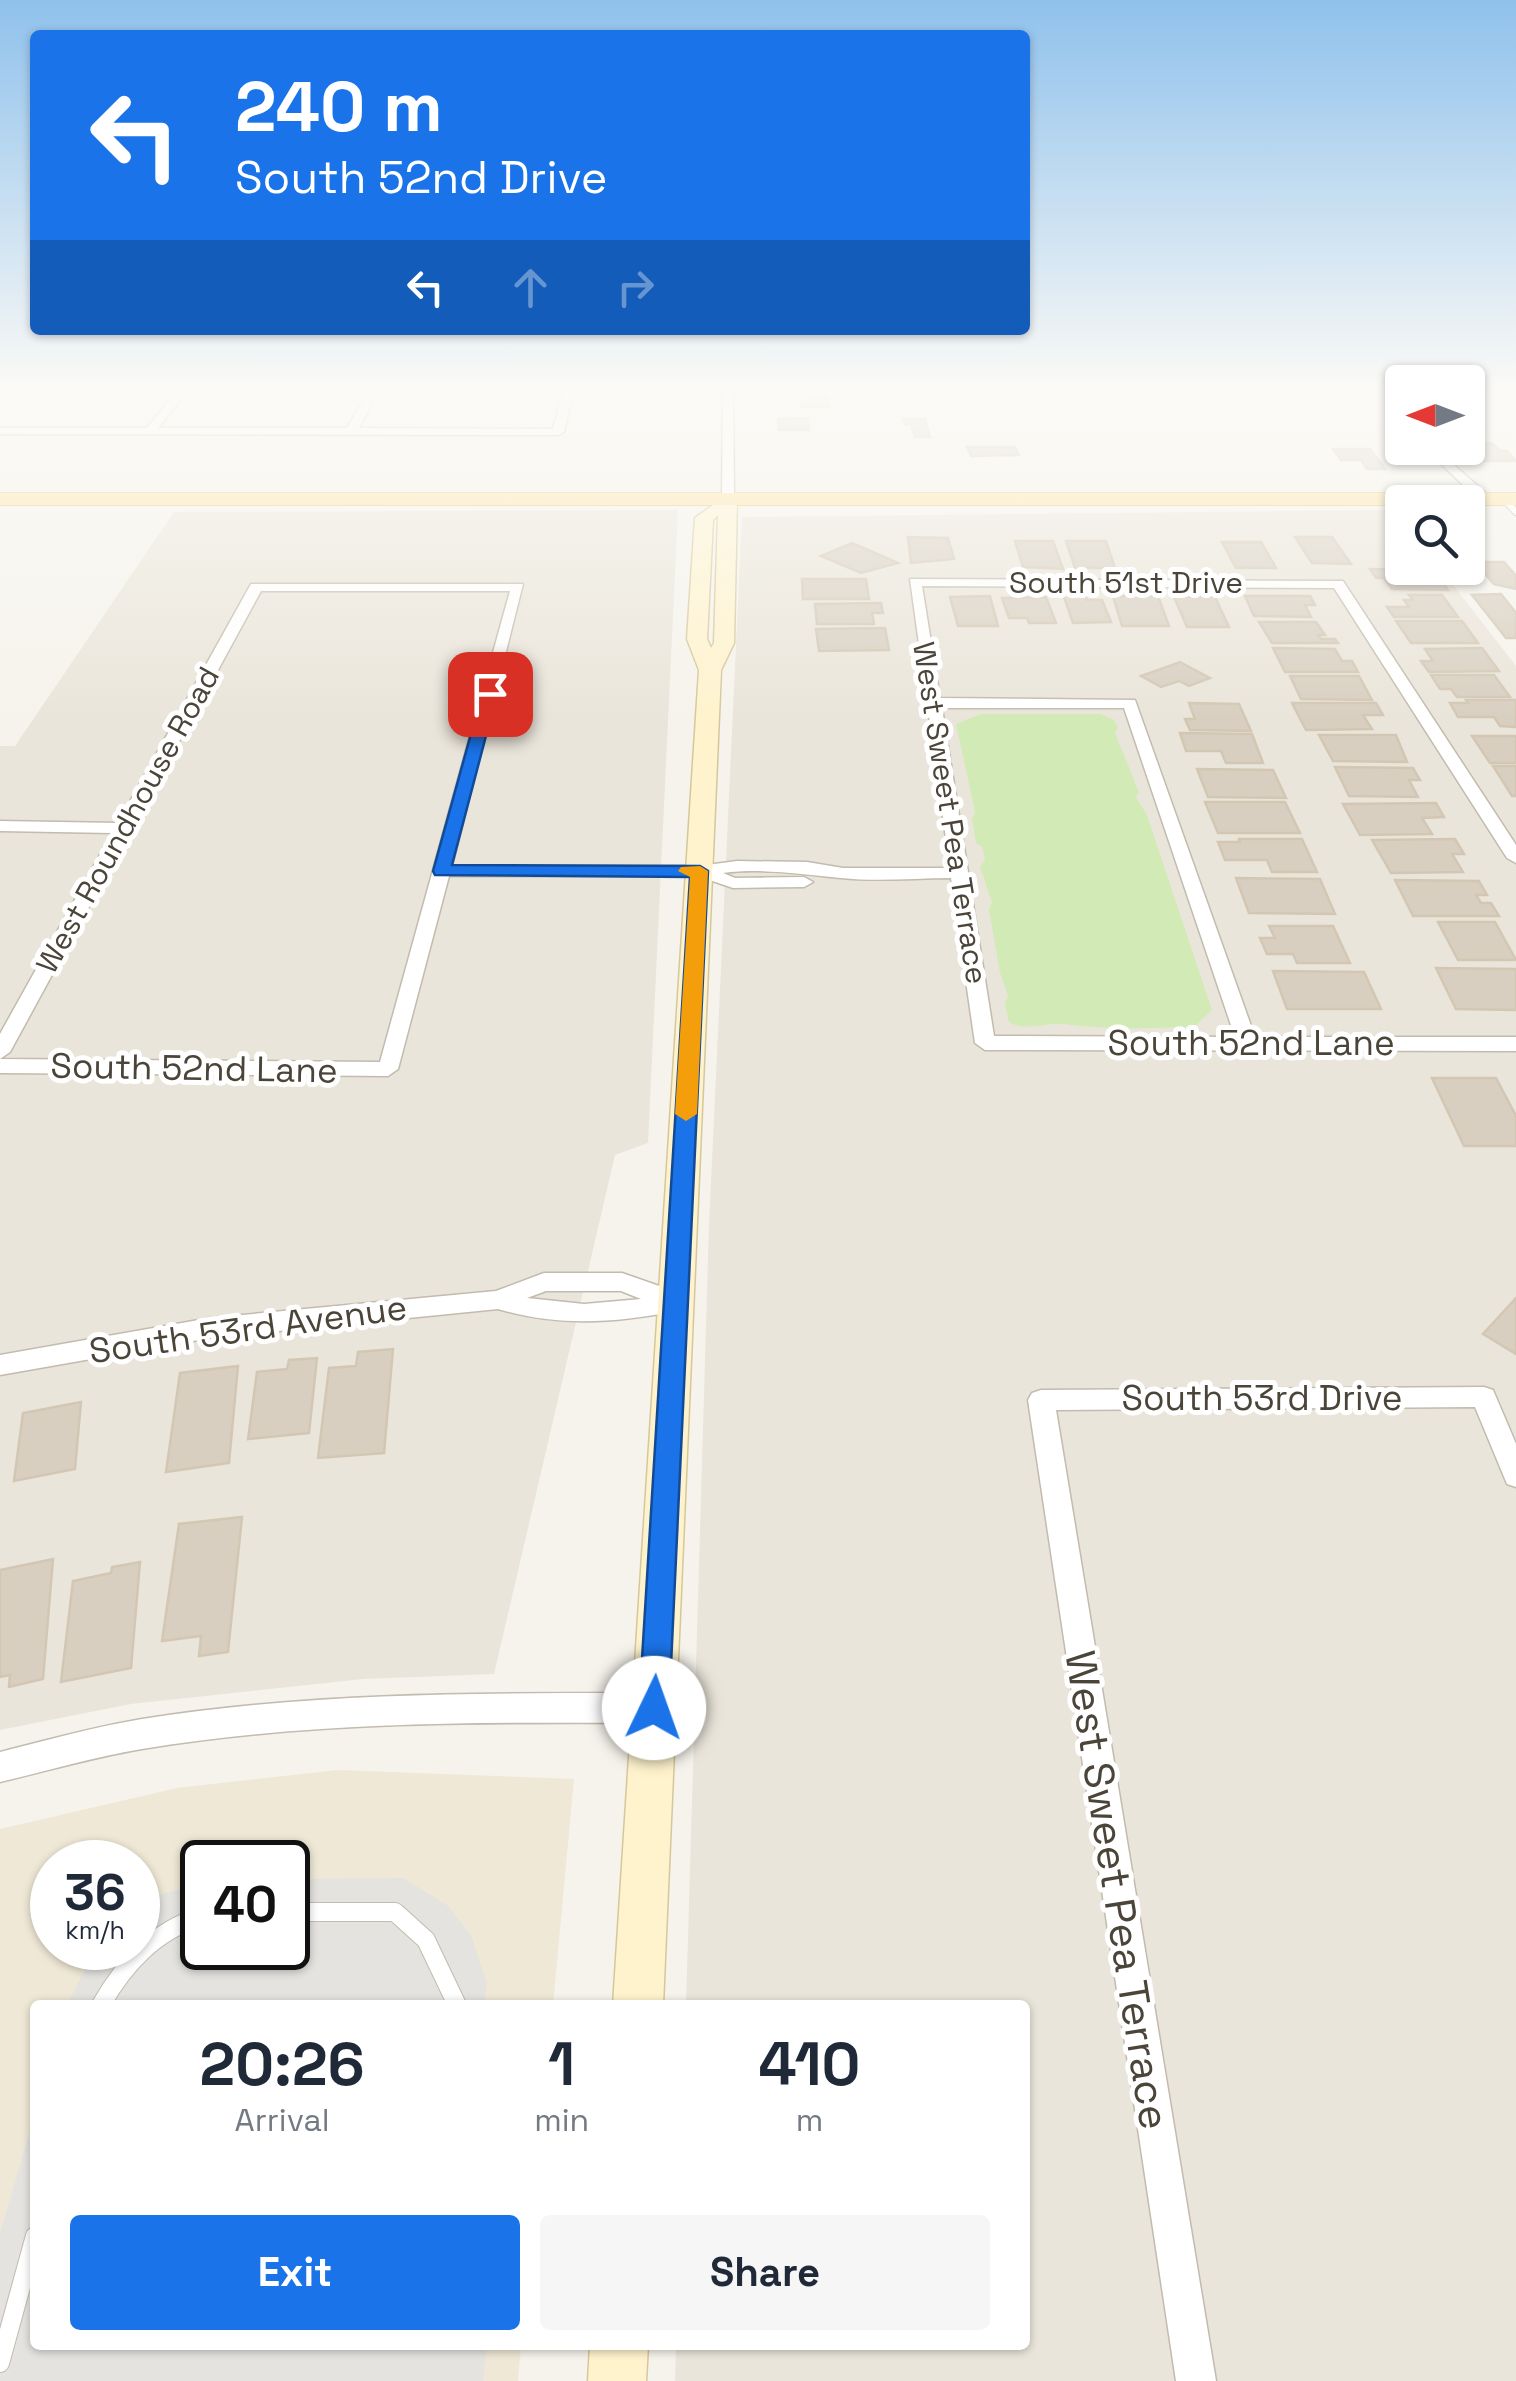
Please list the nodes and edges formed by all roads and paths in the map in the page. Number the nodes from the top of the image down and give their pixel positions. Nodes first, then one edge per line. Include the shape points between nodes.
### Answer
1 (728, 499) edge
2 (757, 499) edge
3 (1505, 502) edge
4 (915, 582) joint
5 (933, 704) junction
6 (0, 826) edge
7 (124, 828) junction
8 (1516, 858) edge
9 (442, 871) junction
10 (700, 871) junction
11 (959, 873) junction
12 (985, 1043) joint
13 (1247, 1043) junction
14 (1516, 1044) edge
15 (0, 1052) edge
16 (0, 1066) edge
17 (676, 1302) junction
18 (0, 1365) edge
19 (1040, 1400) joint
20 (1516, 1476) edge
21 (654, 1708) junction
22 (0, 1767) edge
23 (310, 1912) edge
24 (180, 1927) edge
25 (104, 2000) edge
26 (455, 2000) edge
27 (638, 2000) edge
28 (30, 2254) edge
29 (619, 2350) edge
30 (0, 2363) edge
31 (617, 2381) edge
32 (1196, 2381) edge

1 - 10 street via 724,643 710,670
2 - 3 main road
4 - 5 street, West Sweet Pea Terrace
4 - 8 street, South 51st Drive via 1338,584
5 - 11 street, West Sweet Pea Terrace
5 - 13 street via 1130,704
6 - 7 street
7 - 9 street, West Roundhouse Road via 256,587 518,587
7 - 15 street, West Roundhouse Road
9 - 10 street
9 - 16 street, South 52nd Lane via 388,1070
10 - 11 street via 734,883 810,882 844,873
10 - 17 street
11 - 12 street, West Sweet Pea Terrace
12 - 13 street, South 52nd Lane
13 - 14 street, South 52nd Lane
17 - 18 street, South 53rd Avenue via 539,1314 498,1300 210,1328
17 - 21 street
19 - 20 street, South 53rd Drive via 1484,1398
19 - 32 street, West Sweet Pea Terrace
21 - 22 street via 298,1716 141,1734
21 - 27 street
23 - 26 lane via 395,1912 410,1919 440,1961
24 - 25 lane via 132,1958
28 - 30 lane
29 - 31 street

